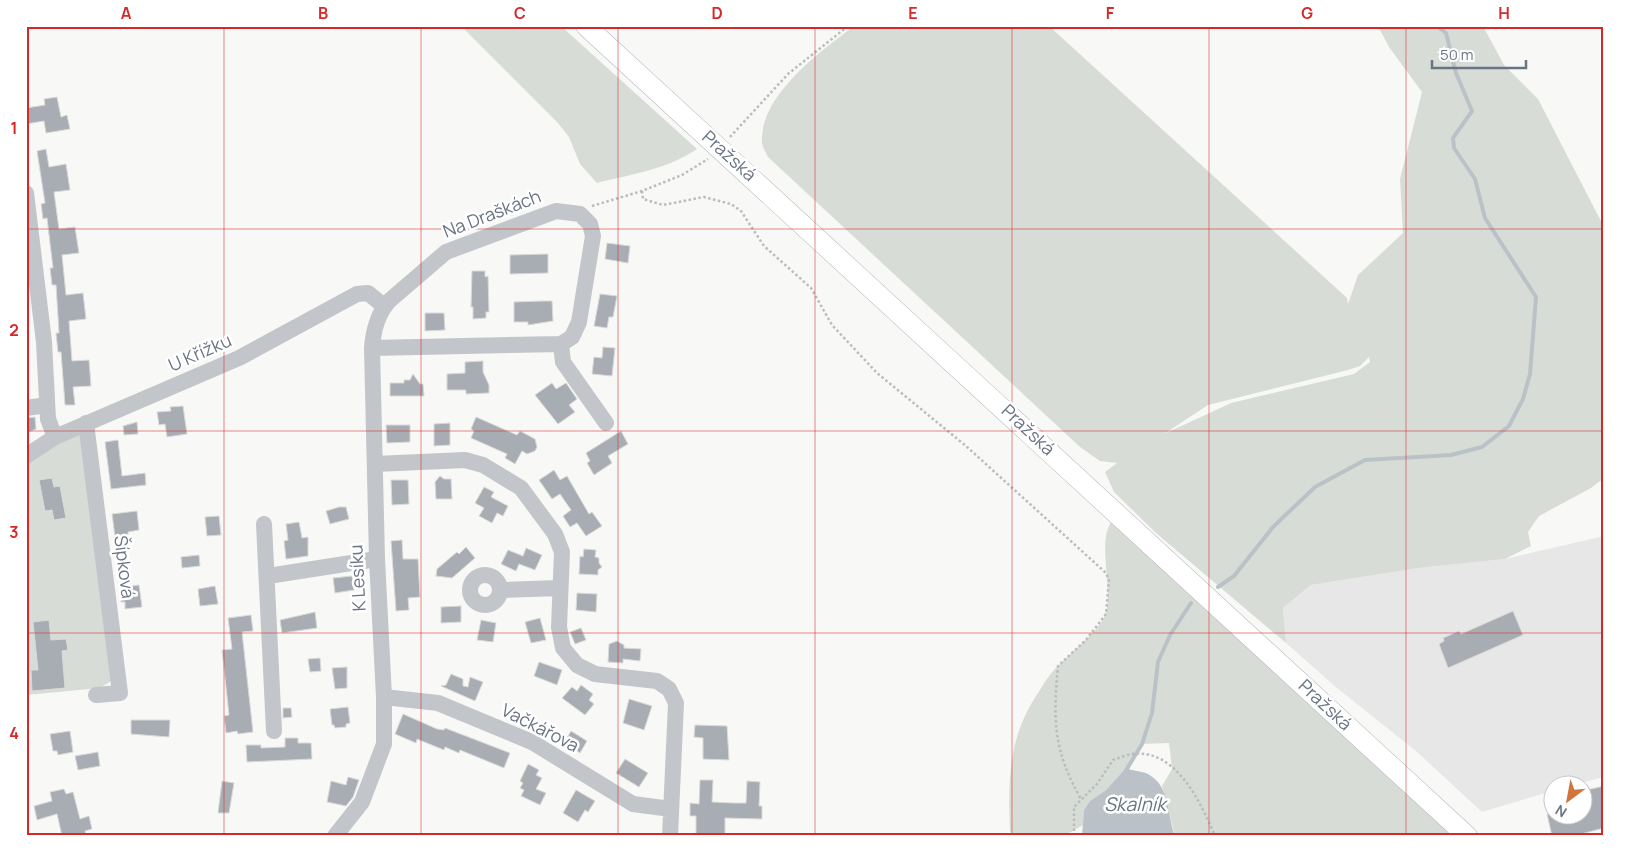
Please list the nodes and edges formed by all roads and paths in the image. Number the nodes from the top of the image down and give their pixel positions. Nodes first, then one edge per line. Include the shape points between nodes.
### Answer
1 (586, 26) edge
2 (848, 26) edge
3 (720, 148) junction
4 (642, 191) junction
5 (26, 193) edge
6 (580, 214) junction
7 (31, 274) edge
8 (384, 306) junction
9 (561, 344) junction
10 (372, 348) junction
11 (47, 406) junction
12 (26, 408) edge
13 (86, 423) junction
14 (606, 424) dead end
15 (55, 437) junction
16 (26, 456) edge
17 (375, 464) junction
18 (264, 524) dead end
19 (377, 559) junction
20 (268, 576) junction
21 (560, 588) junction
22 (500, 590) dead end
23 (96, 695) dead end
24 (384, 697) junction
25 (274, 731) dead end
26 (1081, 799) junction
27 (671, 809) junction
28 (335, 836) edge
29 (670, 836) edge
30 (1074, 836) edge
31 (1215, 836) edge
32 (1467, 836) edge

1 - 3 main road, Pražská
2 - 3 path via 788,74
3 - 4 path via 695,168
3 - 32 main road, Pražská
4 - 6 path via 595,204
4 - 26 path via 643,199 663,205 704,197 731,204 741,211 764,246 811,288 832,325 877,374 966,446 1106,573 1109,580 1106,614 1086,640 1058,666 1054,713 1058,745
5 - 7 street
6 - 8 street, Na Draškách via 556,211 446,252
6 - 9 street via 590,224 593,236 579,322 572,337
7 - 11 street via 44,342
8 - 10 street, K Lesíku
8 - 13 street, U Křížku via 368,293 357,294 245,355
9 - 10 street
9 - 14 street via 563,362
10 - 17 street, K Lesíku
11 - 12 street
11 - 15 street
13 - 15 street, U Křížku
13 - 23 street, Šípková via 120,693
15 - 16 street, U Křížku
17 - 19 street, K Lesíku
17 - 21 street via 465,460 483,465 522,488 556,534 562,552
18 - 20 street
19 - 20 street
19 - 24 street, K Lesíku
20 - 25 street
21 - 22 street
21 - 27 street via 559,627 563,648 577,665 595,674 657,681 669,689 676,703
24 - 27 street, Vačkářova via 438,703 532,742 633,804
24 - 28 street, K Lesíku via 384,744 379,760 362,802
26 - 30 path via 1074,807
26 - 31 path via 1097,784 1113,760 1131,754 1163,760 1181,776 1200,801
27 - 29 street

